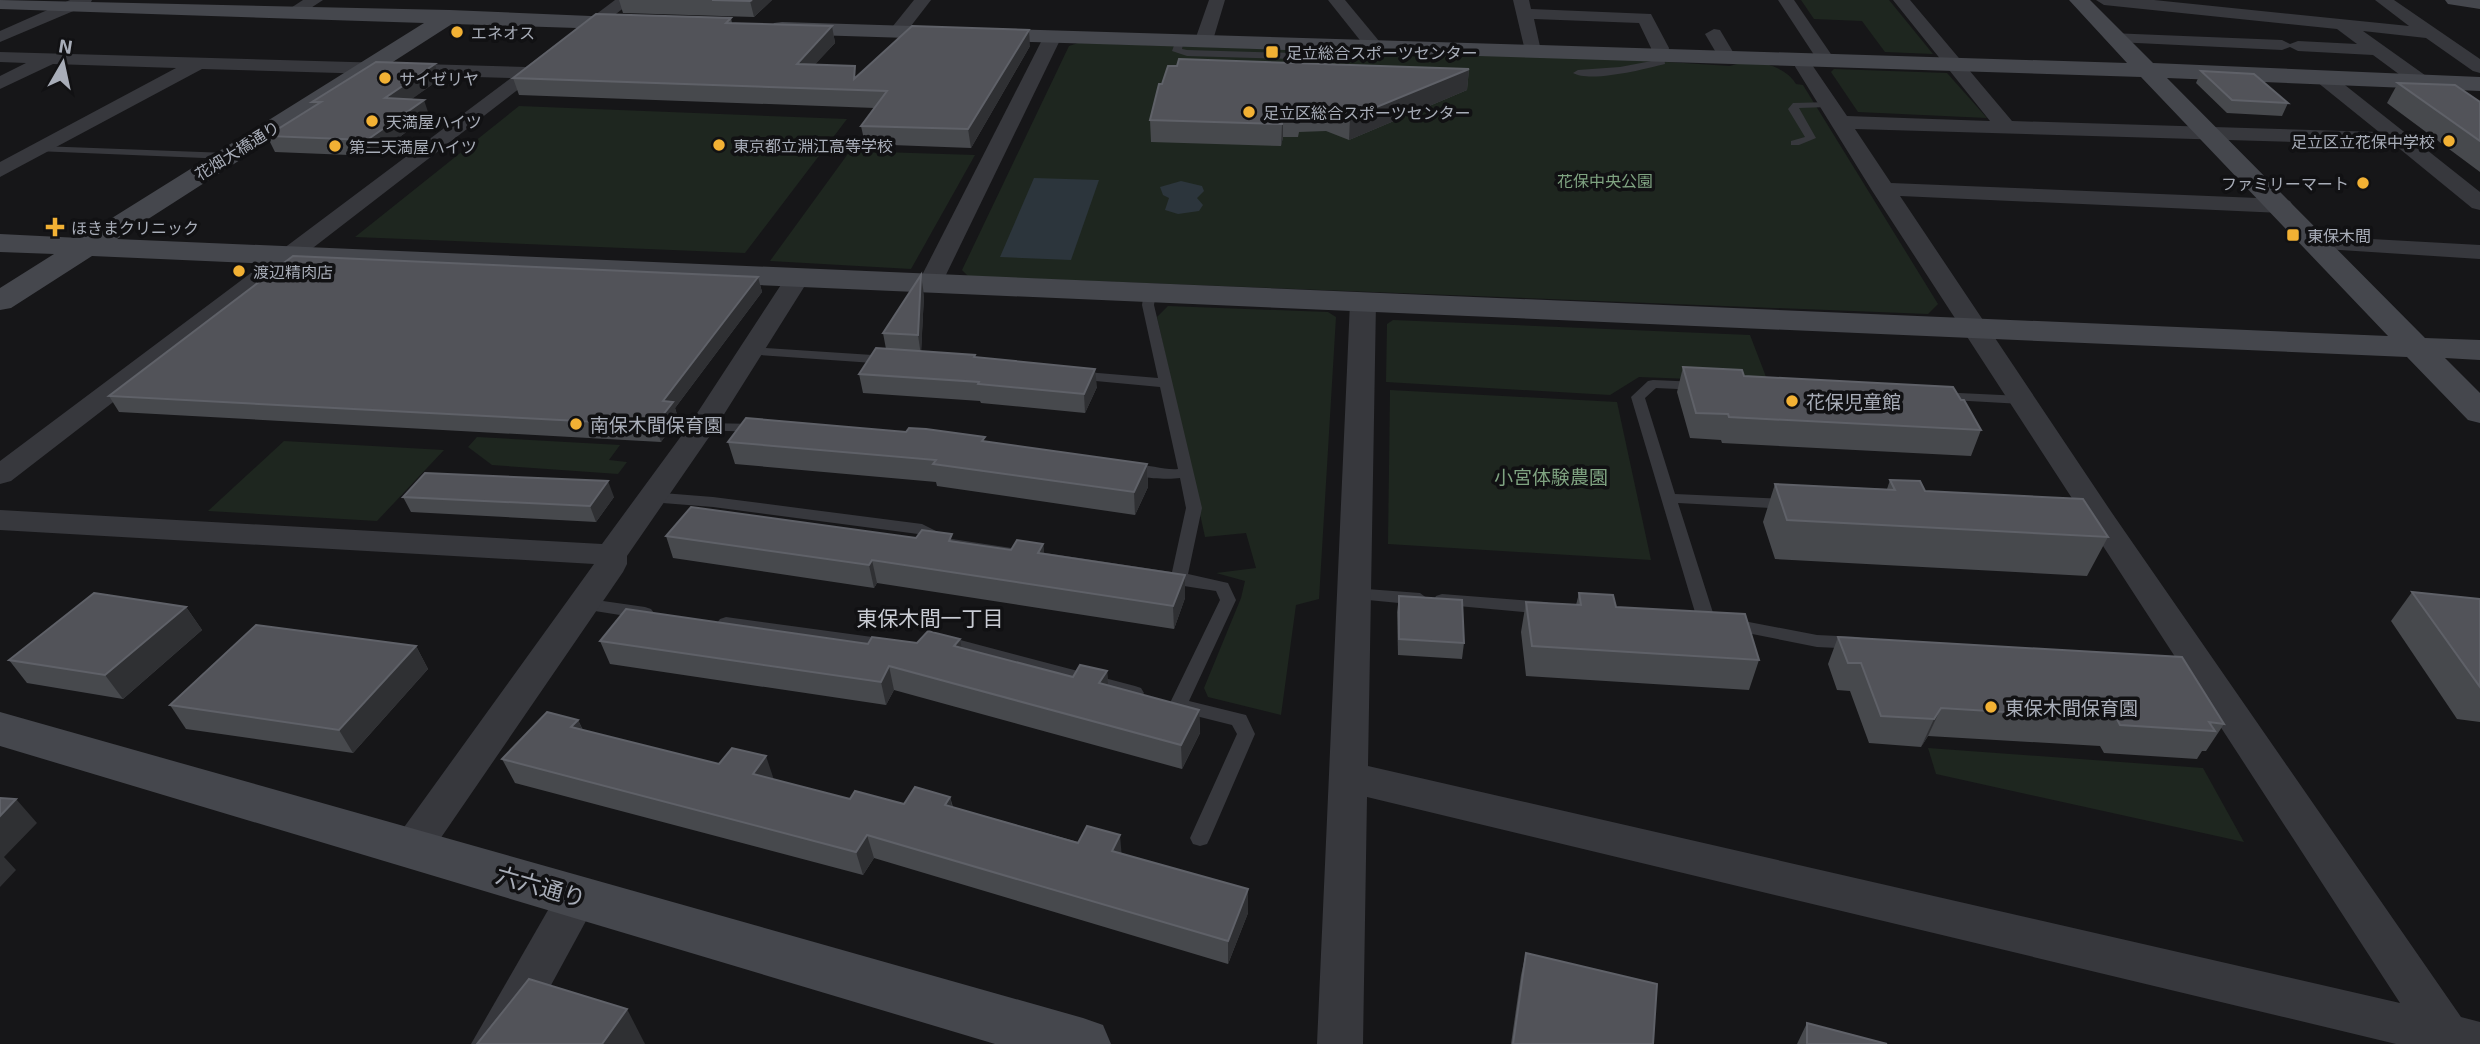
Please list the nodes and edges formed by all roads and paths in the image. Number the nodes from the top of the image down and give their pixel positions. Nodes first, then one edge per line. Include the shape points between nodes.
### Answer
1 (316, 0) edge
2 (475, 0) edge
3 (626, 0) edge
4 (923, 0) edge
5 (1217, 0) edge
6 (1336, 0) edge
7 (1786, 0) edge
8 (1901, 0) edge
9 (2080, 0) edge
10 (2104, 0) edge
11 (2383, 0) edge
12 (2455, 0) edge
13 (0, 3) edge
14 (77, 3) edge
15 (2480, 3) edge
16 (1523, 7) edge
17 (291, 13) junction
18 (448, 18) junction
19 (597, 22) junction
20 (665, 24) edge
21 (2342, 24) junction
22 (761, 27) edge
23 (898, 32) junction
24 (2431, 33) junction
25 (1714, 34) dead end
26 (1053, 36) junction
27 (0, 37) edge
28 (2116, 37) junction
29 (1180, 40) junction
30 (1204, 40) junction
31 (1305, 43) junction
32 (1373, 46) junction
33 (2378, 50) junction
34 (1532, 51) junction
35 (1659, 55) junction
36 (0, 57) edge
37 (1727, 57) junction
38 (51, 59) junction
39 (1813, 60) junction
40 (199, 63) junction
41 (1956, 64) junction
42 (2480, 67) edge
43 (368, 68) junction
44 (2149, 70) junction
45 (531, 73) junction
46 (1578, 73) dead end
47 (2324, 78) junction
48 (2422, 82) junction
49 (0, 83) edge
50 (2480, 84) edge
51 (1833, 113) junction
52 (2006, 127) junction
53 (2210, 133) junction
54 (2399, 139) junction
55 (1796, 143) dead end
56 (40, 149) junction
57 (229, 156) junction
58 (0, 171) edge
59 (1882, 190) junction
60 (2480, 203) edge
61 (2282, 206) junction
62 (0, 243) edge
63 (2317, 243) junction
64 (86, 246) junction
65 (2480, 252) edge
66 (291, 254) junction
67 (799, 276) junction
68 (930, 283) junction
69 (1150, 292) junction
70 (0, 301) edge
71 (1363, 302) junction
72 (1973, 327) junction
73 (2417, 346) junction
74 (2480, 350) edge
75 (751, 351) junction
76 (904, 361) edge
77 (1055, 373) edge
78 (1165, 382) junction
79 (1708, 387) edge
80 (1926, 396) edge
81 (2022, 400) junction
82 (2480, 413) edge
83 (702, 427) junction
84 (776, 429) edge
85 (1116, 468) edge
86 (1186, 473) junction
87 (0, 475) edge
88 (650, 497) junction
89 (1669, 498) junction
90 (1807, 505) edge
91 (0, 520) edge
92 (611, 555) junction
93 (1179, 578) junction
94 (1353, 594) junction
95 (582, 604) junction
96 (1566, 609) edge
97 (665, 615) edge
98 (706, 621) edge
99 (1872, 644) edge
100 (898, 646) edge
101 (924, 646) edge
102 (1166, 701) junction
103 (0, 730) edge
104 (1349, 779) junction
105 (1200, 838) dead end
106 (411, 849) junction
107 (578, 897) junction
108 (2464, 1039) edge
109 (494, 1044) edge
110 (1083, 1044) edge
111 (1340, 1044) edge

1 - 17 street
2 - 18 street, 花畑大橋通り
3 - 19 street
4 - 23 street
5 - 30 street
6 - 32 street
7 - 39 street
8 - 41 street
9 - 28 street
10 - 21 street
11 - 24 street
12 - 15 street
13 - 14 street
14 - 17 street
14 - 27 street
16 - 34 street
16 - 35 street via 1646,18
17 - 18 street
18 - 19 street
18 - 43 street, 花畑大橋通り
19 - 20 street
19 - 45 street
21 - 24 street
21 - 33 street
22 - 23 street
23 - 26 street
24 - 42 street
25 - 37 street
26 - 29 street
26 - 68 street
28 - 33 street
28 - 44 street
29 - 30 street
29 - 31 lane via 1177,51 1187,53 1293,56 1303,53
30 - 31 street
31 - 32 street
32 - 34 street
33 - 48 street
34 - 35 street
35 - 37 street
35 - 46 lane via 1662,62 1647,66
36 - 38 street
37 - 39 street
38 - 40 street
38 - 49 street
39 - 41 street
39 - 51 street
40 - 43 street
40 - 56 street
41 - 44 street
41 - 52 street
43 - 45 street
43 - 57 street, 花畑大橋通り
44 - 47 street
44 - 53 street
45 - 66 street
47 - 48 street
47 - 54 street
48 - 50 street
51 - 52 street
51 - 55 lane via 1796,105 1793,108 1811,138
51 - 59 street
52 - 53 street
53 - 54 street
53 - 61 street
54 - 60 street
56 - 57 lane
56 - 58 street
57 - 64 street, 花畑大橋通り
59 - 61 street
59 - 72 street
61 - 63 street
62 - 64 street
63 - 65 street
63 - 73 street
64 - 66 street
64 - 70 street, 花畑大橋通り
66 - 67 street
66 - 87 street
67 - 68 street
67 - 75 street
68 - 69 street
69 - 71 street
69 - 78 lane via 1147,305
71 - 72 street
71 - 94 street
72 - 73 street
72 - 81 street
73 - 74 street
73 - 82 street
75 - 76 lane
75 - 83 street
77 - 78 lane
78 - 86 lane
79 - 89 lane via 1653,384 1638,397
80 - 81 lane
81 - 108 street via 2090,520 2184,662
83 - 84 lane
83 - 88 street
85 - 86 lane
86 - 93 lane via 1194,508
88 - 92 street
88 - 93 lane via 922,529 948,544
89 - 90 lane
89 - 99 lane via 1699,619 1817,641
91 - 92 street
92 - 95 street via 611,564
93 - 102 lane via 1222,587 1228,600
94 - 96 lane
94 - 104 street
95 - 97 lane
95 - 106 street
98 - 100 lane
101 - 102 lane via 949,642
102 - 105 lane via 1239,720 1246,734
103 - 106 street, 六六通り
104 - 108 street via 1386,784
104 - 111 street
106 - 107 street, 六六通り
107 - 109 street
107 - 110 street, 六六通り

